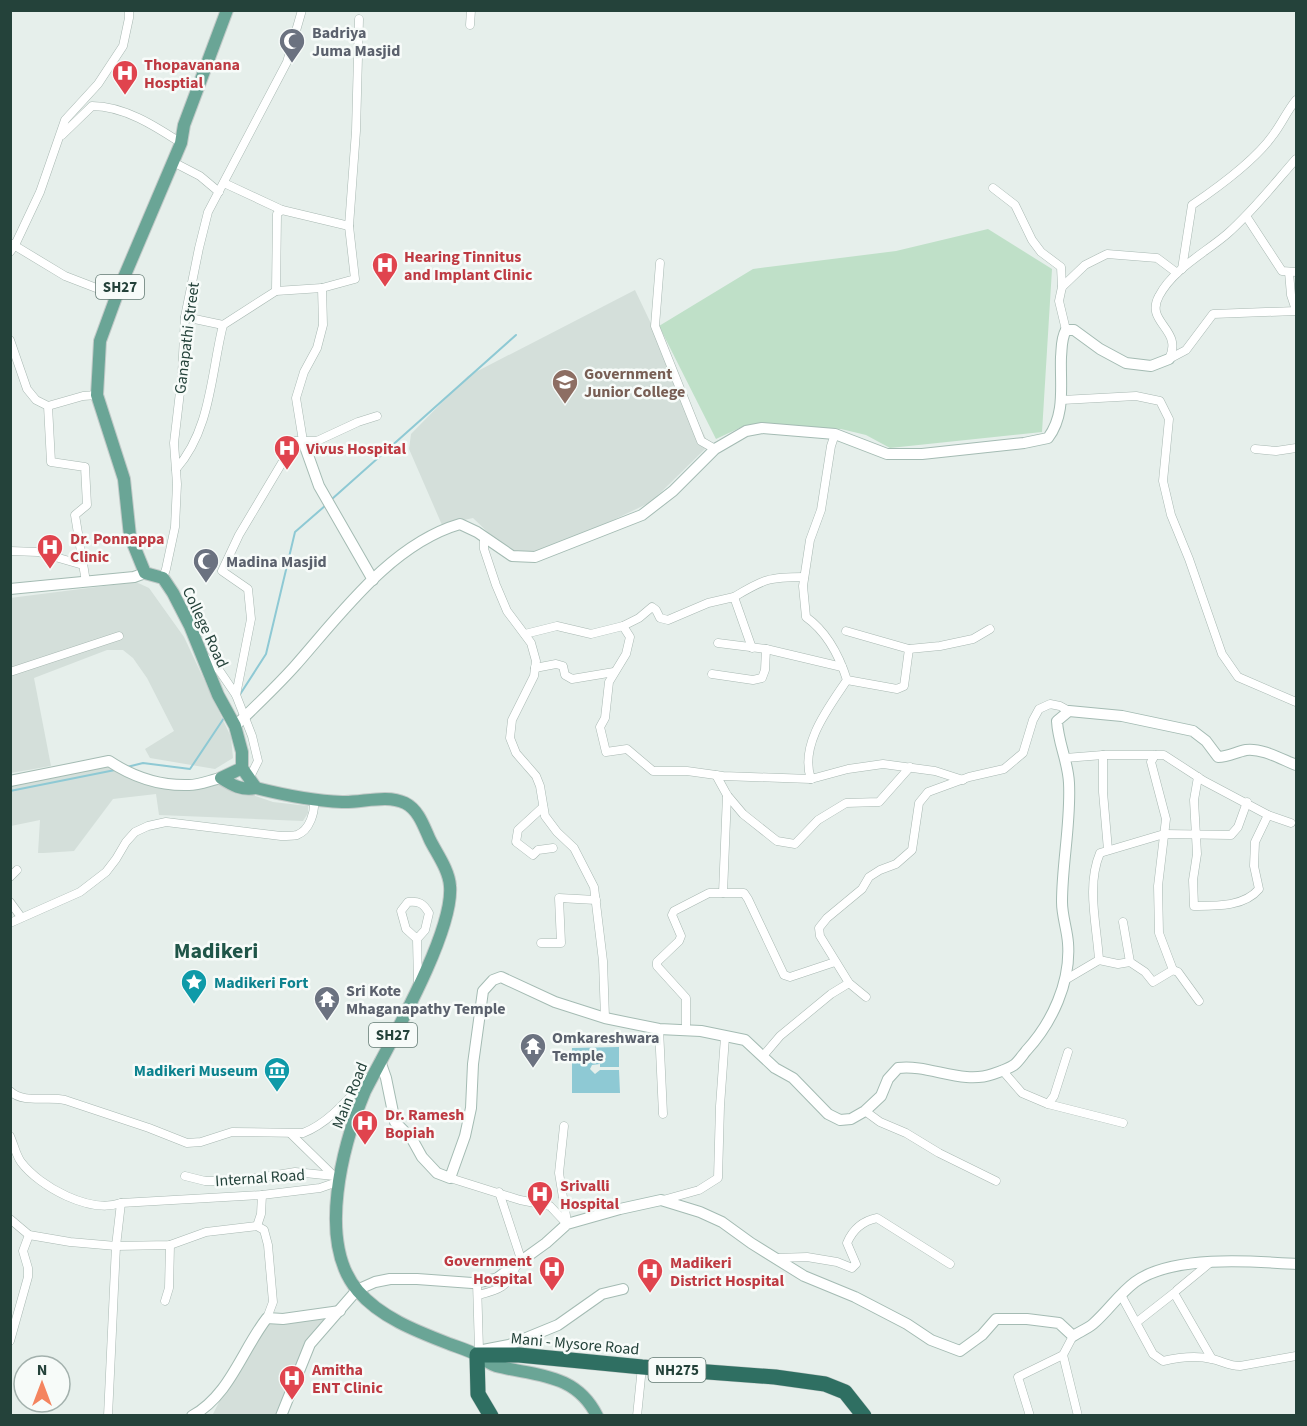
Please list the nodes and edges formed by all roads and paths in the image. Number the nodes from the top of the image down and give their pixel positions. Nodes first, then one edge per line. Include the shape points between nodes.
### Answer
1 (129, 10) edge
2 (227, 10) edge
3 (302, 10) edge
4 (471, 10) edge
5 (359, 19) dead end
6 (470, 25) dead end
7 (1296, 100) edge
8 (60, 137) junction
9 (181, 143) junction
10 (1296, 159) edge
11 (173, 162) junction
12 (224, 183) junction
13 (993, 188) dead end
14 (219, 192) junction
15 (282, 210) junction
16 (1246, 216) junction
17 (349, 226) junction
18 (12, 247) edge
19 (660, 263) dead end
20 (1180, 271) junction
21 (1293, 272) edge
22 (1062, 287) junction
23 (322, 288) junction
24 (276, 291) junction
25 (117, 296) junction
26 (1296, 311) edge
27 (185, 317) junction
28 (223, 325) junction
29 (1066, 330) junction
30 (10, 340) edge
31 (1168, 359) junction
32 (97, 395) junction
33 (1062, 400) junction
34 (48, 406) junction
35 (377, 416) dead end
36 (835, 434) junction
37 (303, 441) junction
38 (1296, 448) edge
39 (715, 449) junction
40 (1256, 449) dead end
41 (176, 469) junction
42 (484, 537) junction
43 (10, 551) edge
44 (83, 565) junction
45 (145, 573) junction
46 (804, 577) junction
47 (162, 579) junction
48 (373, 580) junction
49 (86, 582) junction
50 (12, 588) edge
51 (734, 597) junction
52 (623, 626) junction
53 (990, 629) dead end
54 (846, 632) dead end
55 (525, 634) junction
56 (119, 636) dead end
57 (718, 643) dead end
58 (752, 648) junction
59 (766, 649) junction
60 (909, 649) junction
61 (201, 654) junction
62 (842, 667) junction
63 (535, 668) junction
64 (10, 672) edge
65 (614, 672) junction
66 (712, 674) dead end
67 (847, 680) junction
68 (236, 695) junction
69 (1296, 702) edge
70 (1069, 711) junction
71 (245, 717) junction
72 (235, 726) junction
73 (1103, 755) junction
74 (1155, 755) junction
75 (1065, 758) junction
76 (1296, 765) edge
77 (910, 768) junction
78 (716, 775) junction
79 (1198, 777) junction
80 (221, 778) junction
81 (249, 778) junction
82 (811, 779) junction
83 (963, 780) junction
84 (10, 781) edge
85 (727, 795) junction
86 (314, 800) junction
87 (1247, 802) junction
88 (543, 807) junction
89 (1268, 815) junction
90 (1291, 823) dead end
91 (1164, 834) junction
92 (1197, 835) junction
93 (554, 848) dead end
94 (1108, 850) junction
95 (17, 870) dead end
96 (10, 877) edge
97 (723, 893) junction
98 (596, 900) junction
99 (10, 902) edge
100 (21, 917) junction
101 (1123, 922) dead end
102 (10, 923) edge
103 (417, 939) junction
104 (541, 943) dead end
105 (1099, 960) junction
106 (835, 962) junction
107 (1130, 962) junction
108 (1173, 969) junction
109 (1065, 980) junction
110 (849, 983) junction
111 (418, 984) junction
112 (866, 997) dead end
113 (1199, 1001) dead end
114 (605, 1018) junction
115 (659, 1029) junction
116 (686, 1030) junction
117 (725, 1036) junction
118 (1068, 1053) dead end
119 (763, 1056) junction
120 (378, 1066) junction
121 (1002, 1070) junction
122 (10, 1091) edge
123 (1048, 1104) junction
124 (865, 1111) junction
125 (663, 1114) dead end
126 (1123, 1123) dead end
127 (564, 1126) dead end
128 (291, 1134) junction
129 (10, 1136) edge
130 (185, 1176) dead end
131 (450, 1178) junction
132 (337, 1179) junction
133 (996, 1181) dead end
134 (498, 1192) junction
135 (262, 1195) junction
136 (661, 1200) junction
137 (121, 1203) junction
138 (10, 1220) edge
139 (567, 1224) junction
140 (258, 1226) junction
141 (29, 1235) junction
142 (170, 1245) junction
143 (116, 1246) junction
144 (775, 1258) junction
145 (1211, 1262) junction
146 (519, 1264) junction
147 (950, 1264) dead end
148 (1296, 1264) edge
149 (477, 1282) junction
150 (623, 1289) dead end
151 (357, 1290) junction
152 (1177, 1290) dead end
153 (478, 1295) junction
154 (1121, 1295) junction
155 (165, 1301) dead end
156 (340, 1311) junction
157 (267, 1318) junction
158 (1137, 1322) junction
159 (1073, 1336) junction
160 (10, 1341) edge
161 (478, 1353) junction
162 (1063, 1355) junction
163 (1296, 1356) edge
164 (1212, 1359) junction
165 (642, 1367) junction
166 (219, 1394) junction
167 (108, 1416) edge
168 (192, 1416) edge
169 (207, 1416) edge
170 (281, 1416) edge
171 (491, 1416) edge
172 (597, 1416) edge
173 (637, 1416) edge
174 (864, 1416) edge
175 (1030, 1416) edge
176 (1078, 1416) edge

1 - 8 street via 123,46 98,84 65,120
2 - 9 main road, SH27 via 184,125
3 - 12 street, Ganapathi Street via 287,62
4 - 6 street
5 - 17 street
7 - 20 street via 1273,135 1251,158 1192,205
8 - 9 street via 92,106 103,106 153,125
8 - 18 street via 40,192
9 - 11 main road, SH27
10 - 16 street
11 - 14 street via 200,176
11 - 25 main road, SH27
12 - 14 street, Ganapathi Street
12 - 15 street
13 - 22 street via 1015,205 1032,240 1061,267
14 - 27 street, Ganapathi Street via 208,212
15 - 17 street
15 - 24 street via 277,214
16 - 20 street
16 - 21 street via 1282,271
17 - 23 street via 355,279
18 - 25 street via 65,276
19 - 39 street via 655,326 701,441
20 - 22 street via 1157,258 1107,254 1084,265
20 - 31 street via 1157,298 1157,314 1174,343
21 - 26 street via 1291,295
22 - 29 street via 1059,301
23 - 24 street
23 - 37 street via 323,325 296,398
24 - 28 street
25 - 32 main road, SH27 via 100,341
26 - 31 street via 1213,314 1186,350
27 - 28 street
27 - 41 street, Ganapathi Street via 174,443
28 - 41 street via 210,397 187,457
29 - 31 street via 1074,330 1126,363 1151,366
29 - 33 street via 1062,337
30 - 34 street via 27,390
32 - 34 street
32 - 45 main road, SH27 via 124,479 130,536
33 - 36 street via 1055,429 1048,438 1024,443 887,454
33 - 69 street via 1136,396 1160,401 1169,419 1163,481 1171,515 1222,654 1238,677
34 - 44 street via 51,462 85,467 87,505 75,515
35 - 37 street via 316,441
36 - 39 street via 762,428 746,431
36 - 46 street
37 - 48 street via 319,486
37 - 68 street via 295,441 222,571 248,589 251,619
38 - 40 street
39 - 42 street via 642,515 566,546 535,557 512,556
41 - 47 street, Ganapathi Street via 175,526
42 - 48 street via 460,524 441,530 417,543
42 - 55 street via 496,585 507,611
43 - 44 street via 38,552
44 - 49 street
45 - 47 main road, College Road
45 - 49 street
46 - 51 street via 764,580
46 - 62 street via 806,617 819,626
47 - 61 main road, College Road via 173,593
48 - 71 street
49 - 50 street
51 - 52 street via 668,620 660,618 652,607
51 - 58 street
52 - 55 street via 591,634 556,627
52 - 65 street via 630,637 626,654
53 - 60 street via 973,639
54 - 60 street
55 - 63 street via 534,652
56 - 64 street
57 - 58 street
58 - 59 street
59 - 62 street
59 - 66 street via 762,678
60 - 67 street via 904,686 897,689
61 - 68 street via 219,670
61 - 72 main road, College Road
62 - 67 street
63 - 65 street via 556,664 572,679
63 - 88 street via 512,720 510,738 516,753 536,776
65 - 78 street via 600,727 606,752 627,749 653,771
67 - 82 street via 814,736 807,767
68 - 71 street
70 - 75 street via 1057,721
70 - 76 street via 1122,716 1193,731 1218,757 1256,749
70 - 83 street via 1050,704 1039,709 1023,753 1005,769
71 - 72 street
71 - 81 street via 258,761
72 - 81 main road, College Road
73 - 74 street
73 - 75 street
73 - 94 street
74 - 79 street via 1164,755
74 - 91 street via 1151,762 1166,819
75 - 109 street via 1069,784 1062,903 1068,945
77 - 82 street via 883,764
77 - 83 street
77 - 85 street via 879,802 846,803 818,820 795,844 777,841 743,814
78 - 82 street
78 - 85 street
79 - 87 street
79 - 92 street via 1194,800
80 - 81 main road
80 - 81 main road, SH27 via 249,789
80 - 84 street via 190,785 158,782 135,776 109,761
81 - 86 main road, Main Road / SH27
83 - 106 street via 928,792 919,803 912,850 896,864 869,877 862,889 819,928
85 - 97 street
86 - 100 street via 315,812 298,835 166,822 148,826 135,832 106,872 80,892
86 - 111 main road, Main Road / SH27 via 396,800 415,811 421,821 447,873 450,891 445,918
87 - 89 street
87 - 92 street via 1231,835
88 - 93 street via 518,830 516,842 533,855 538,850
88 - 98 street via 557,832 574,848 594,887
89 - 90 street
89 - 92 street via 1256,842 1254,866 1259,890 1242,901 1194,906
91 - 92 street
91 - 94 street
91 - 108 street via 1158,912 1160,933
94 - 105 street via 1100,853 1096,863 1094,923
95 - 96 street
97 - 106 street via 744,893 784,975 790,977
97 - 116 street via 709,893 674,911 672,915 681,936 657,962 686,998
98 - 104 street via 559,898 561,943
98 - 114 street
99 - 100 street
100 - 102 street
101 - 107 street
103 - 103 street via 406,929 401,911 408,902 418,901 429,913 425,930
103 - 111 street
105 - 107 street
105 - 109 street
106 - 110 street
107 - 108 street via 1153,982
108 - 113 street
109 - 121 street via 1057,1005 1035,1042 1015,1064
110 - 112 street
110 - 119 street via 780,1036
111 - 120 main road, Main Road / SH27
114 - 115 street
114 - 131 street via 555,1002 501,978 493,980 483,991 471,1108
115 - 116 street
115 - 125 street
116 - 117 street
117 - 119 street via 745,1040
117 - 136 street via 718,1178 699,1190
118 - 123 street
119 - 124 street via 793,1078 828,1114 840,1120
120 - 128 street via 321,1124
120 - 131 street via 387,1078 395,1122 437,1173
120 - 132 main road, Main Road / SH27 via 357,1110
121 - 123 street via 1022,1093
121 - 124 street via 990,1075 964,1076 911,1066 898,1068 881,1096
122 - 128 street via 28,1099 65,1100 187,1143 232,1132
123 - 126 street
124 - 133 street
127 - 139 street via 559,1173
128 - 132 street
129 - 137 street via 20,1161 58,1192 94,1204
130 - 132 street, Internal Road via 238,1181 295,1172
131 - 134 street
132 - 135 street via 320,1188
132 - 151 main road, Main Road / SH27 via 338,1251
134 - 139 street via 550,1206
134 - 146 street
135 - 137 street
135 - 140 street
136 - 139 street
136 - 144 street via 723,1222
137 - 143 street
138 - 141 street
139 - 146 street
140 - 142 street via 206,1232
140 - 157 street via 264,1230 268,1245 273,1302
141 - 143 street
141 - 160 street via 23,1251 28,1277
142 - 143 street
142 - 155 street
143 - 167 street
144 - 147 street via 807,1257 852,1268 856,1264 847,1243 851,1234 864,1221 877,1218
144 - 159 street via 931,1340 960,1351 996,1319 1059,1323
145 - 148 street
145 - 152 street
145 - 154 street via 1166,1267 1135,1281
146 - 149 street via 496,1279
146 - 153 street via 508,1282
149 - 151 street via 390,1279
149 - 153 street
150 - 161 street via 602,1294 558,1325
151 - 156 street
151 - 161 main road, Main Road / SH27 via 385,1314 434,1338
153 - 161 street
154 - 158 street
154 - 159 street via 1092,1326
156 - 157 street
156 - 170 street via 310,1344
157 - 166 street
158 - 164 street via 1153,1354 1163,1361 1183,1356
158 - 164 street via 1174,1293
159 - 162 street
161 - 165 highway, Mani - Mysore Road / NH275
161 - 171 highway via 478,1394
161 - 172 main road, SH27 via 485,1362 534,1372 580,1391
162 - 175 street via 1018,1377
162 - 176 street
163 - 164 street via 1240,1366
165 - 173 street
165 - 174 highway, Mani - Mysore Road / NH275 via 825,1384 845,1392
166 - 168 street
166 - 169 street

